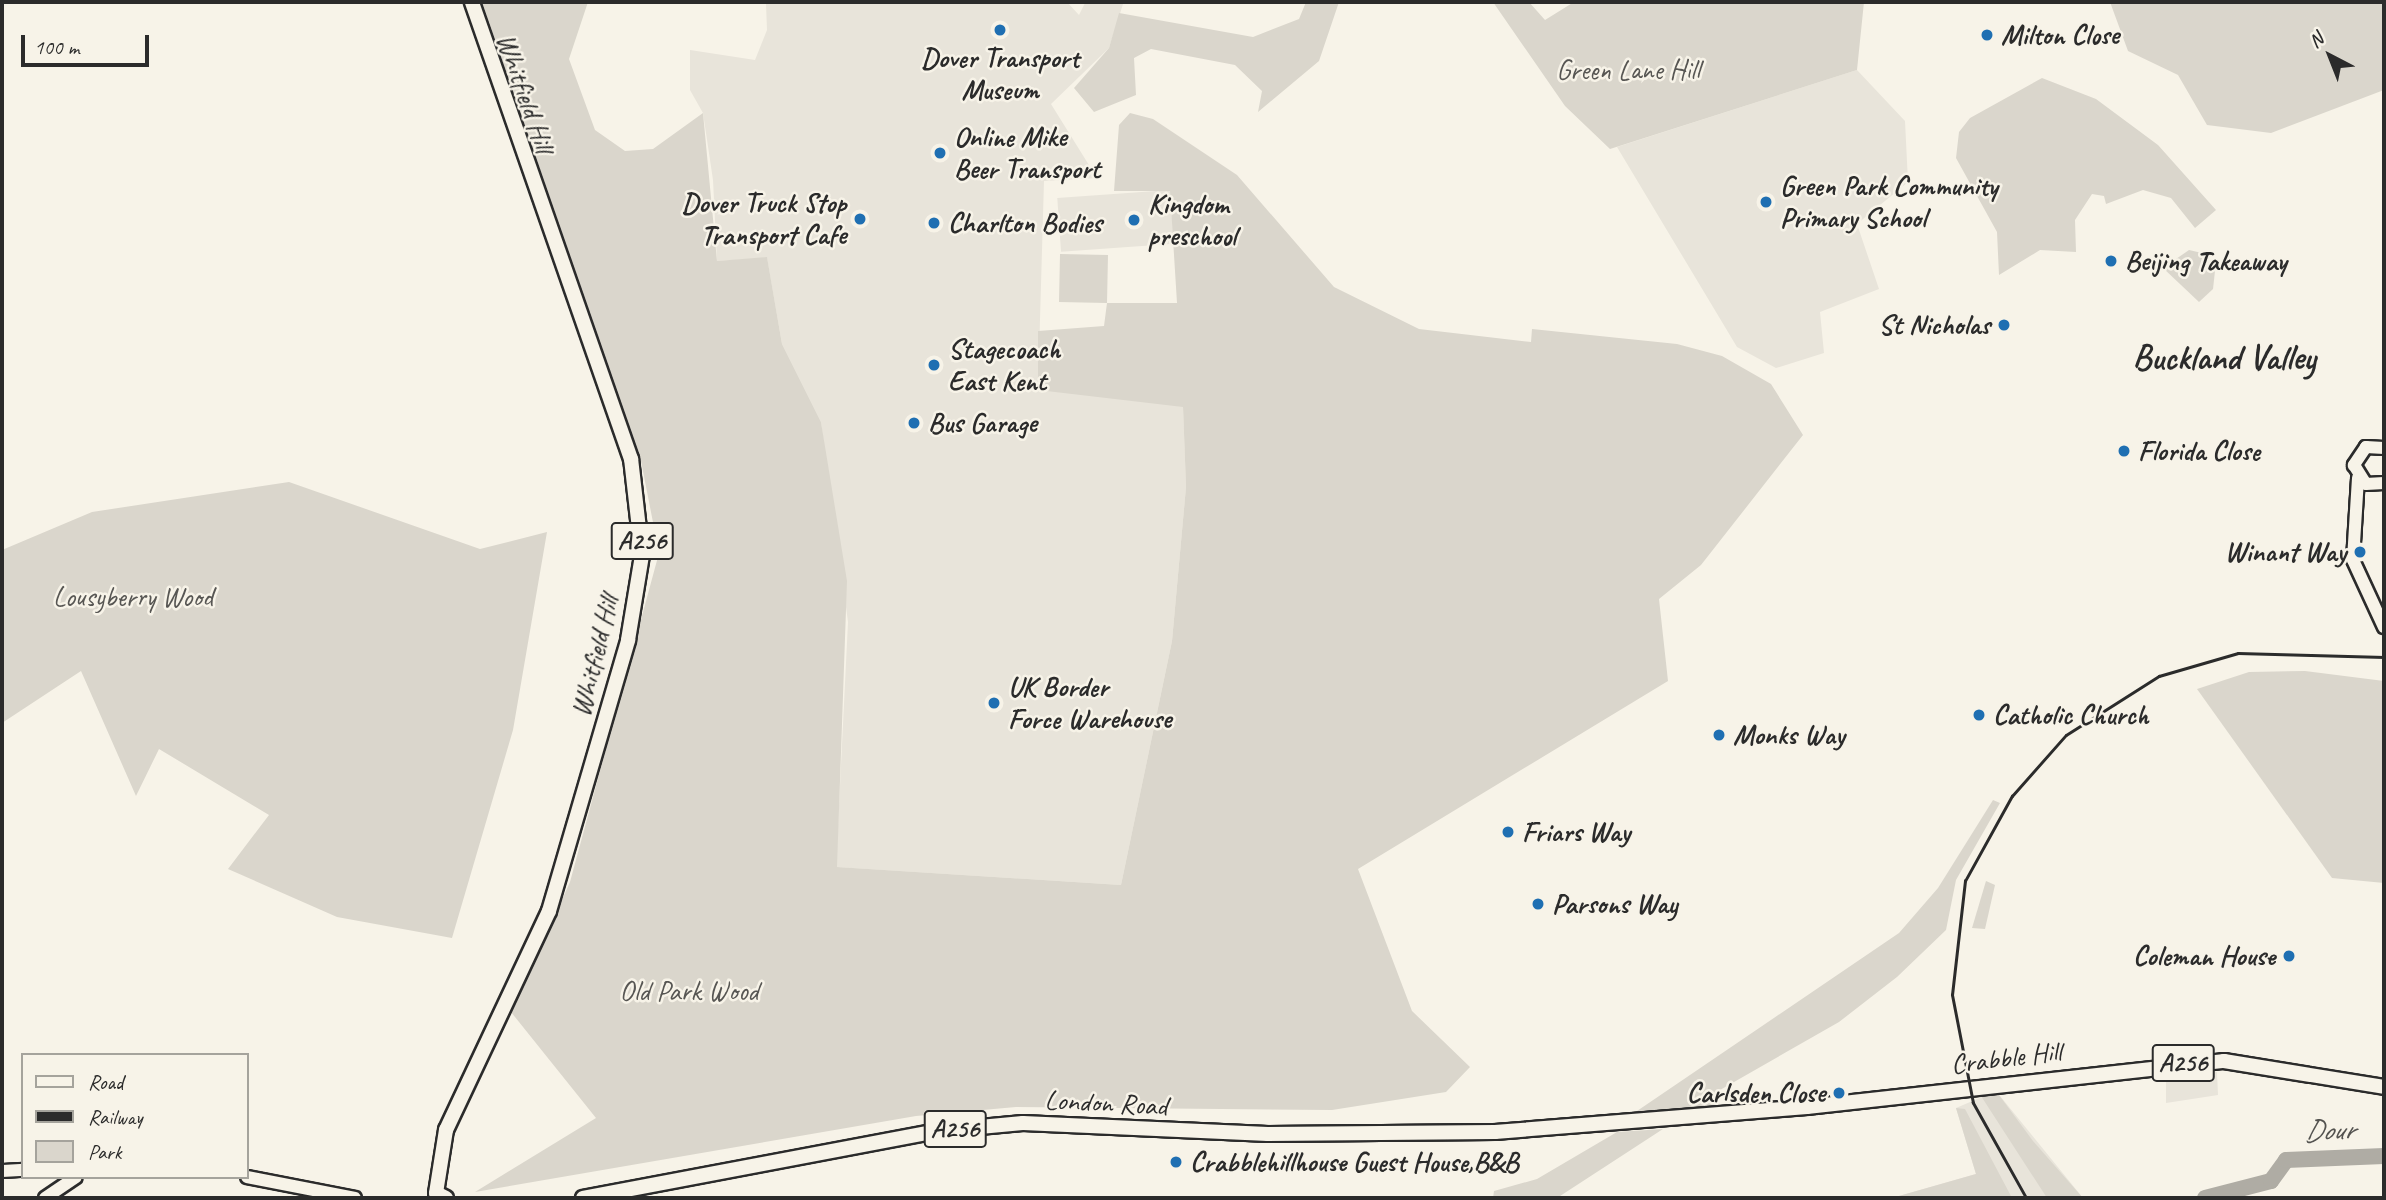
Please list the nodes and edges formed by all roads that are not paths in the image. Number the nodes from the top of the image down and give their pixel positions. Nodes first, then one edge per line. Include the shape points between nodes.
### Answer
1 (472, 2) edge
2 (2384, 448) edge
3 (2358, 478) junction
4 (2378, 484) edge
5 (2357, 506) junction
6 (2384, 627) edge
7 (2384, 1087) edge
8 (1633, 1122) joint
9 (21, 1170) edge
10 (2, 1171) edge
11 (248, 1177) edge
12 (73, 1179) edge
13 (436, 1197) edge
14 (44, 1198) edge
15 (355, 1198) edge
16 (583, 1198) edge

1 - 13 main road, Whitfield Hill / A256 via 631,458 642,555 628,640 549,911 459,1093
2 - 3 street via 2361,450 2354,466
3 - 4 street
3 - 5 street
4 - 5 street
5 - 6 street via 2353,560
7 - 8 main road, Crabble Hill / A256 via 2199,1062
8 - 16 main road, London Road / A256 via 1495,1132 1268,1134 977,1126
9 - 10 street
11 - 15 street
12 - 14 street

